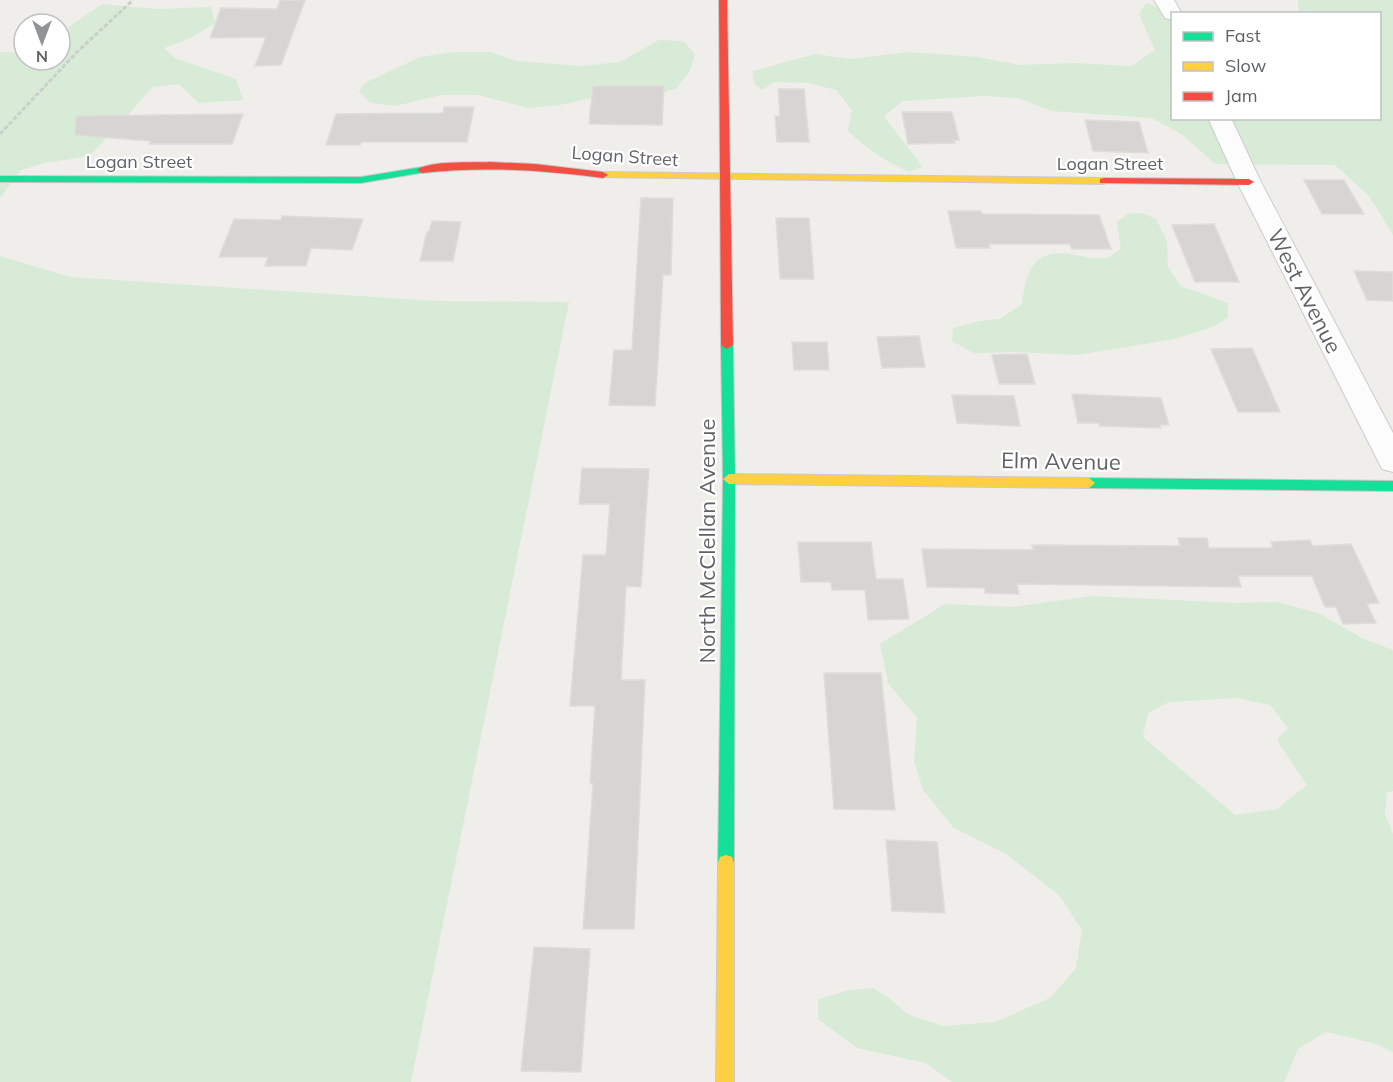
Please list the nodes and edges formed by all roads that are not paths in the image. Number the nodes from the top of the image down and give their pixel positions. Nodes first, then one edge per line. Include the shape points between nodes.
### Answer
1 (723, 0) edge
2 (1220, 120) edge
3 (724, 178) junction
4 (0, 179) edge
5 (1249, 182) junction
6 (1393, 461) edge
7 (729, 479) junction
8 (1393, 486) edge
9 (725, 1082) edge

1 - 3 street, North McClellan Avenue
2 - 5 street, West Avenue
3 - 4 street, Logan Street via 616,177 488,164 361,180
3 - 5 street, Logan Street
3 - 7 street, North McClellan Avenue
5 - 6 street, West Avenue
7 - 8 street, Elm Avenue
7 - 9 street, North McClellan Avenue

